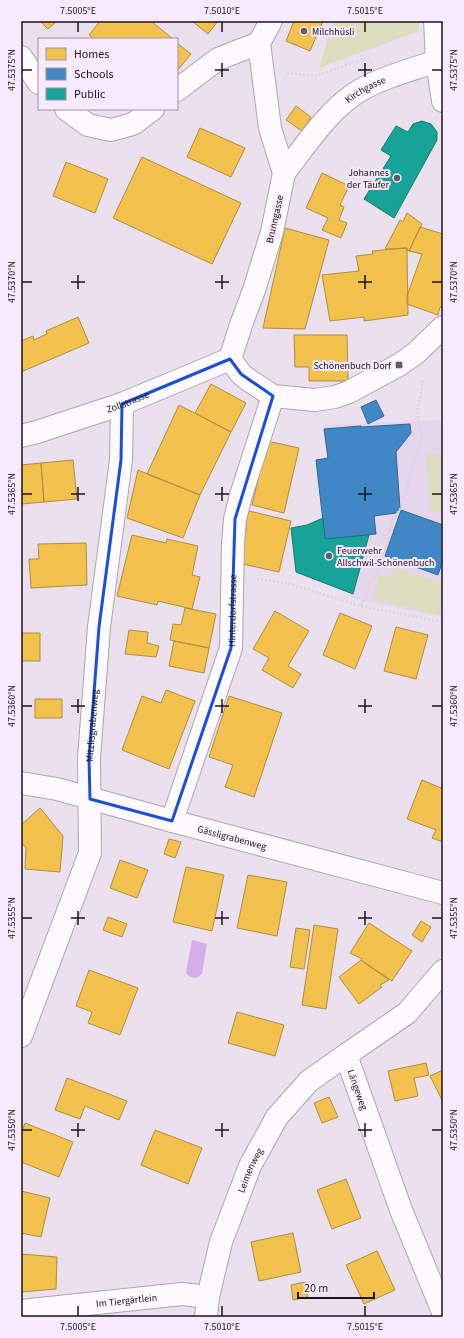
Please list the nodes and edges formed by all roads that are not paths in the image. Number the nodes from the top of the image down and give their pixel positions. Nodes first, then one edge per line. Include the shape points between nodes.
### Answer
1 (271, 21) edge
2 (435, 21) edge
3 (259, 43) junction
4 (21, 57) edge
5 (437, 61) junction
6 (38, 82) edge
7 (178, 89) edge
8 (443, 101) edge
9 (67, 110) edge
10 (152, 110) edge
11 (284, 173) junction
12 (443, 327) edge
13 (230, 359) junction
14 (273, 396) junction
15 (122, 404) junction
16 (21, 436) edge
17 (21, 783) edge
18 (90, 799) junction
19 (172, 821) junction
20 (443, 893) edge
21 (443, 971) edge
22 (21, 1036) edge
23 (346, 1055) junction
24 (207, 1307) edge
25 (21, 1311) edge
26 (443, 1312) edge

1 - 3 street
2 - 5 street
3 - 7 street via 218,59
3 - 11 street, Brunngasse via 270,128
4 - 6 street
5 - 8 street
5 - 11 street, Kirchgasse via 384,80 359,91 343,102
9 - 10 street via 88,125 111,130 133,124
11 - 13 street, Brunngasse via 272,232
12 - 14 street via 416,353 399,365 349,392 315,400
13 - 14 street via 241,374
13 - 15 street, Zollstrasse
14 - 19 street, Hinterdorfstrasse via 241,495 236,519 232,567 231,648
15 - 16 street, Zollstrasse
15 - 18 street, Mitzlisgrabenweg via 121,460 99,627 89,758
17 - 18 street, Gässligrabenweg via 57,788
18 - 19 street, Gässligrabenweg
18 - 22 street, Mitzlisgrabenweg via 90,853
19 - 20 street, Gässligrabenweg
21 - 23 street via 407,1013
23 - 24 street, Leimenweg via 309,1081 277,1117 250,1166 221,1242
23 - 26 street, Längeweg via 401,1210
24 - 25 street, Im Tiergärtlein via 182,1294

